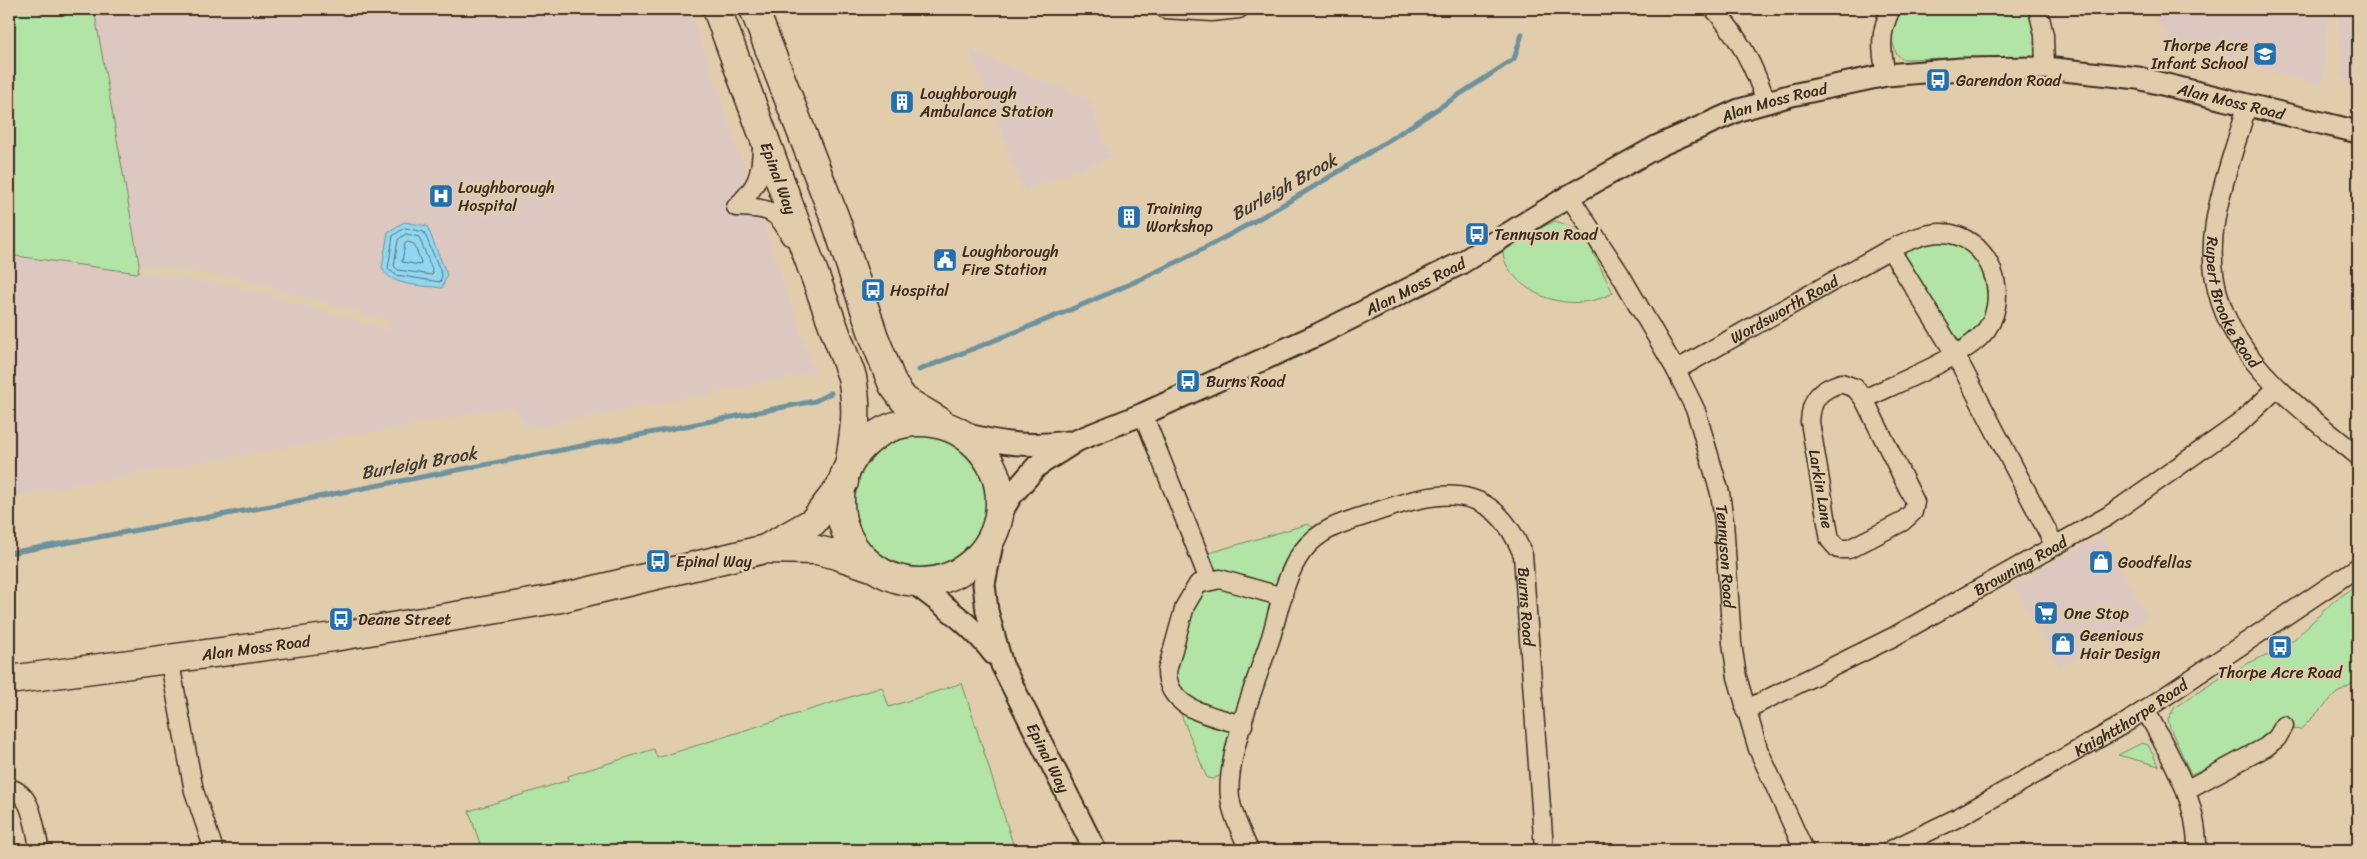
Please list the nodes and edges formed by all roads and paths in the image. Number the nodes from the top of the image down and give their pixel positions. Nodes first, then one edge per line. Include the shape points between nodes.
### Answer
1 (717, 9) edge
2 (754, 9) edge
3 (1165, 9) edge
4 (1239, 9) edge
5 (1714, 9) edge
6 (1891, 9) edge
7 (2038, 9) edge
8 (2045, 68) junction
9 (1886, 75) junction
10 (1766, 102) junction
11 (2247, 105) junction
12 (2358, 132) edge
13 (763, 135) junction
14 (1570, 196) junction
15 (1890, 249) junction
16 (824, 297) junction
17 (1955, 354) junction
18 (1676, 370) junction
19 (2276, 388) junction
20 (1864, 400) junction
21 (1142, 414) junction
22 (954, 430) junction
23 (1078, 440) junction
24 (2358, 456) edge
25 (846, 474) junction
26 (996, 524) junction
27 (2055, 546) junction
28 (765, 549) junction
29 (872, 567) junction
30 (2358, 567) edge
31 (1209, 580) junction
32 (913, 582) junction
33 (1283, 597) junction
34 (169, 658) junction
35 (1002, 665) junction
36 (9, 680) edge
37 (1745, 710) junction
38 (2146, 711) junction
39 (1243, 725) junction
40 (2284, 726) dead end
41 (9, 788) edge
42 (2186, 790) junction
43 (40, 850) edge
44 (214, 850) edge
45 (1095, 850) edge
46 (1249, 850) edge
47 (1544, 850) edge
48 (1804, 850) edge
49 (1892, 850) edge
50 (2197, 850) edge

1 - 13 main road, Epinal Way
2 - 22 main road via 836,221 893,385 904,400
3 - 4 street via 1212,12
5 - 10 street via 1743,45
6 - 9 street via 1885,20 1880,47
7 - 8 street via 2044,35
8 - 9 street, Alan Moss Road via 1961,69
8 - 11 street, Alan Moss Road via 2138,78
9 - 10 street, Alan Moss Road
10 - 14 street, Alan Moss Road via 1739,110 1658,146
11 - 12 street, Alan Moss Road
11 - 19 street, Rupert Brooke Road via 2215,223 2215,272 2220,299 2236,337 2258,370
13 - 16 main road, Epinal Way
13 - 16 street via 761,172 755,187 736,207 763,209 782,220 806,271
14 - 18 street, Tennyson Road
14 - 21 street, Alan Moss Road via 1444,271 1318,335
15 - 17 street
15 - 17 street, Wordsworth Road via 1924,235 1942,233 1976,247 1986,258 1996,278 1997,300 1992,320 1981,336
15 - 18 street, Wordsworth Road
16 - 25 main road, Epinal Way via 857,401
17 - 20 street
17 - 27 street
18 - 37 street, Tennyson Road via 1699,419 1720,493 1732,643
19 - 24 street, Rupert Brooke Road
19 - 27 street, Browning Road via 2233,428 2108,516
20 - 20 street, Larkin Lane via 1915,502 1913,512 1902,522 1849,550 1838,548 1830,540 1810,422 1811,408 1816,396 1841,383 1854,388
21 - 23 street, Alan Moss Road
21 - 31 street
22 - 23 street, Alan Moss Road via 1014,446
22 - 25 main road via 910,420 887,427 867,441
22 - 26 main road via 980,448 993,467 1000,497
23 - 26 street, Alan Moss Road via 1038,466 1011,496
25 - 28 main road, Alan Moss Road via 813,522
25 - 29 main road via 840,505 844,527 853,549
26 - 32 main road via 984,548 969,565 941,580
26 - 35 street, Epinal Way via 984,584 987,611
27 - 37 street, Browning Road via 1894,637
28 - 29 main road, Alan Moss Road via 817,550
28 - 34 main road, Alan Moss Road via 561,598 334,637
29 - 32 main road
30 - 38 street, Knightthorpe Road
31 - 33 street via 1234,581
31 - 39 street via 1198,584 1185,606 1167,670 1167,681 1172,692 1192,710
32 - 35 street, Epinal Way via 959,615
33 - 39 street, Burns Road
33 - 47 street, Burns Road via 1301,553 1321,533 1343,523 1402,502 1432,496 1467,497 1495,510 1515,535 1523,556
34 - 36 main road, Alan Moss Road
34 - 44 street via 194,790
35 - 45 street, Epinal Way
37 - 48 street, Tennyson Road via 1774,786
38 - 42 street
38 - 49 street, Knightthorpe Road via 1967,813
39 - 46 street, Burns Road via 1232,770 1230,797
40 - 42 street via 2266,747
41 - 43 street via 27,801
42 - 50 street via 2197,829

